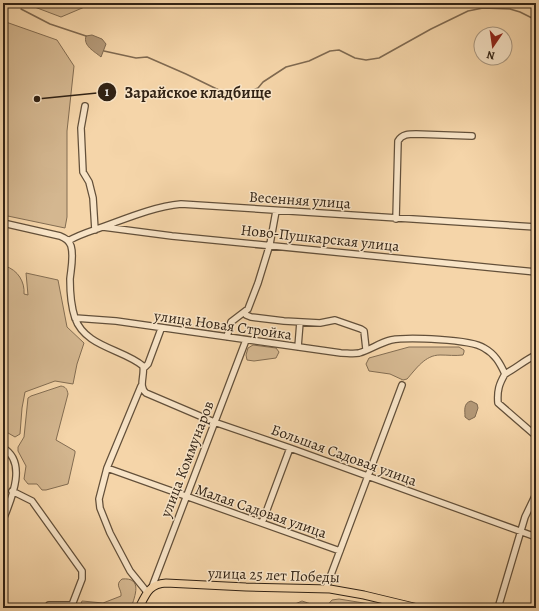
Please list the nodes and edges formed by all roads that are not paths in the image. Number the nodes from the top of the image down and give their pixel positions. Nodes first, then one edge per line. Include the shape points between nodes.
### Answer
1 (85, 106) dead end
2 (472, 136) dead end
3 (276, 210) junction
4 (396, 219) junction
5 (3, 223) edge
6 (102, 227) junction
7 (536, 227) edge
8 (95, 230) junction
9 (68, 241) junction
10 (270, 244) junction
11 (536, 272) edge
12 (244, 312) junction
13 (75, 318) junction
14 (300, 322) junction
15 (161, 328) junction
16 (227, 337) junction
17 (246, 340) junction
18 (298, 347) junction
19 (366, 349) junction
20 (536, 355) edge
21 (144, 366) junction
22 (505, 374) junction
23 (402, 385) dead end
24 (141, 386) junction
25 (214, 422) junction
26 (536, 436) edge
27 (3, 448) edge
28 (290, 448) junction
29 (107, 468) junction
30 (368, 476) junction
31 (12, 491) junction
32 (536, 494) edge
33 (186, 497) junction
34 (3, 520) edge
35 (262, 523) junction
36 (520, 531) junction
37 (536, 537) edge
38 (340, 551) junction
39 (326, 588) junction
40 (150, 589) junction
41 (50, 605) dead end
42 (73, 607) edge
43 (139, 608) edge
44 (418, 608) edge
45 (498, 608) edge

1 - 8 street via 82,128 83,172 94,198
2 - 4 street via 407,134 400,138
3 - 4 street, Весенняя улица
3 - 6 street, Весенняя улица via 181,204 162,207
3 - 10 street
4 - 7 street, Весенняя улица
5 - 9 street via 60,236
6 - 8 street, Весенняя улица
6 - 10 street, Ново-Пушкарская улица
8 - 9 street, Весенняя улица
9 - 13 street via 72,251 70,291
10 - 11 street, Ново-Пушкарская улица
10 - 12 street via 258,283 248,309
12 - 14 street via 251,317
12 - 16 street via 231,322
13 - 15 street, улица Новая Стройка
13 - 21 street via 89,338
14 - 18 street
14 - 19 street via 320,323 335,320 361,329 364,331
15 - 16 street, улица Новая Стройка
15 - 21 street via 148,364
16 - 17 street, улица Новая Стройка
17 - 18 street, улица Новая Стройка
17 - 25 street, улица Коммунаров
18 - 19 street, улица Новая Стройка via 353,354
19 - 22 street, улица Новая Стройка via 402,339 468,342 483,347 497,358
20 - 22 street
21 - 24 street
22 - 26 street via 497,392 498,403
23 - 30 street
24 - 25 street, Большая Садовая улица via 146,393
24 - 29 street
25 - 28 street, Большая Садовая улица
25 - 33 street, улица Коммунаров
27 - 31 street via 16,464 17,473
28 - 30 street, Большая Садовая улица
28 - 35 street
29 - 33 street, Малая Садовая улица
29 - 40 street via 100,490 100,508 130,571
30 - 36 street, Большая Садовая улица
30 - 38 street
31 - 34 street
31 - 42 street via 32,501 82,571
32 - 36 street
33 - 35 street, Малая Садовая улица
33 - 40 street, улица Коммунаров
35 - 38 street, Малая Садовая улица
36 - 37 street, Большая Садовая улица
36 - 45 street
38 - 39 street
39 - 40 main road, улица 25 лет Победы via 166,583
39 - 44 main road, улица 25 лет Победы
40 - 43 main road
41 - 42 street

